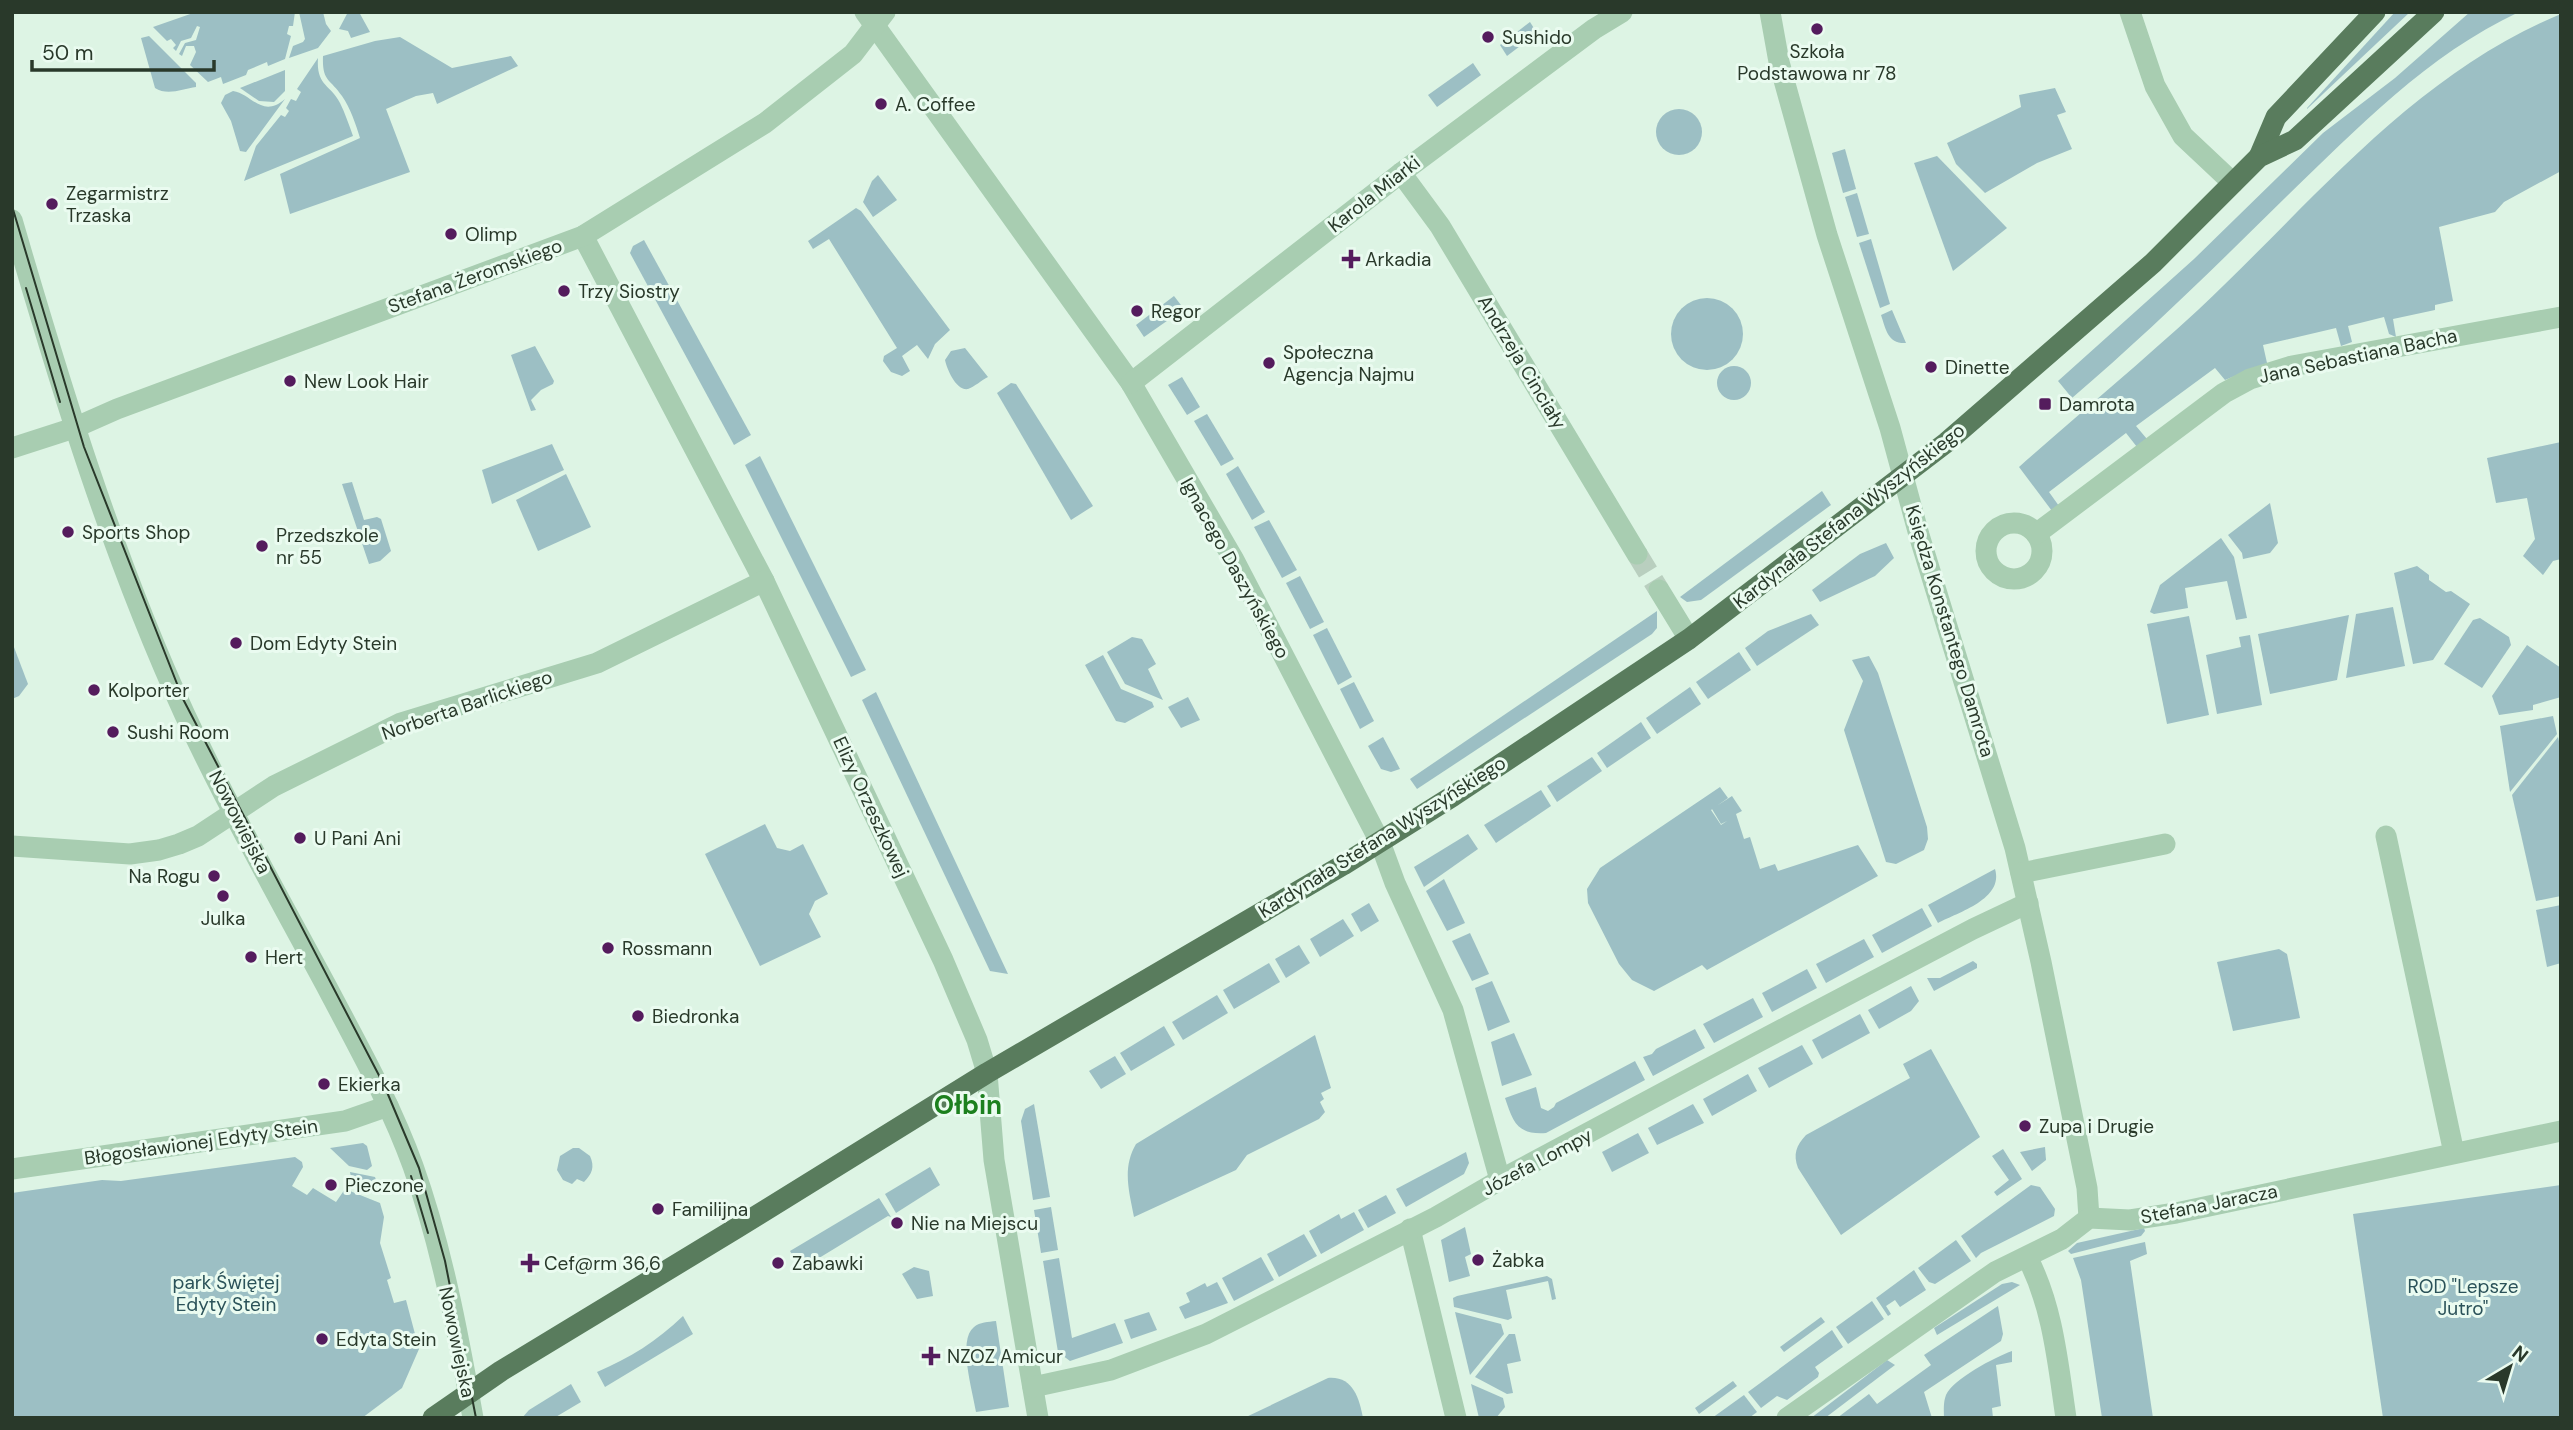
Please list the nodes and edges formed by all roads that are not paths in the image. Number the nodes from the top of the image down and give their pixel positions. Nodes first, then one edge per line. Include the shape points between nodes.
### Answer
1 (1622, 12) edge
2 (1770, 12) edge
3 (2130, 12) edge
4 (2375, 12) edge
5 (2434, 12) edge
6 (874, 17) edge
7 (2259, 157) junction
8 (1401, 173) junction
9 (2233, 183) junction
10 (12, 220) edge
11 (583, 236) junction
12 (2561, 317) edge
13 (1131, 383) junction
14 (74, 428) junction
15 (12, 448) edge
16 (1905, 475) junction
17 (2036, 534) dead end
18 (1637, 554) tunnel mouth
19 (764, 581) junction
20 (1659, 590) tunnel mouth
21 (1689, 639) junction
22 (234, 812) junction
23 (2386, 836) dead end
24 (1380, 842) junction
25 (2165, 844) dead end
26 (12, 846) edge
27 (2021, 873) junction
28 (2028, 904) junction
29 (987, 1073) junction
30 (388, 1106) junction
31 (2561, 1131) edge
32 (2454, 1153) junction
33 (12, 1169) edge
34 (1500, 1180) junction
35 (2089, 1218) junction
36 (1410, 1230) junction
37 (2027, 1257) junction
38 (1033, 1387) junction
39 (468, 1392) junction
40 (433, 1418) edge
41 (472, 1418) edge
42 (1038, 1418) edge
43 (1456, 1418) edge
44 (1787, 1418) edge
45 (2066, 1418) edge

1 - 8 street, Karola Miarki
2 - 16 street, Księdza Konstantego Damrota via 1779,62 1827,235
3 - 9 street via 2155,86 2183,136
4 - 7 main road, Kardynała Stefana Wyszyńskiego via 2276,117
5 - 7 main road, Kardynała Stefana Wyszyńskiego via 2295,140
6 - 11 street, Stefana Żeromskiego via 853,54 765,123
6 - 13 street, Ignacego Daszyńskiego
7 - 9 main road, Kardynała Stefana Wyszyńskiego
8 - 13 street, Karola Miarki
8 - 18 street, Andrzeja Cinciały via 1440,226
9 - 16 main road, Kardynała Stefana Wyszyńskiego via 2143,272
10 - 14 street, Nowowiejska
11 - 14 street, Stefana Żeromskiego
11 - 19 street, Elizy Orzeszkowej
12 - 17 street, Jana Sebastiana Bacha via 2292,366 2250,379 2188,419
13 - 24 street, Ignacego Daszyńskiego via 1234,560
14 - 15 street, Stefana Żeromskiego
14 - 22 street, Nowowiejska via 160,658
16 - 21 main road, Kardynała Stefana Wyszyńskiego
16 - 27 street, Księdza Konstantego Damrota
19 - 22 street, Norberta Barlickiego via 597,663 401,723 274,786
19 - 29 street, Elizy Orzeszkowej via 943,960
20 - 21 street
21 - 24 main road, Kardynała Stefana Wyszyńskiego
22 - 26 street, Norberta Barlickiego via 198,836 145,853
22 - 30 street, Nowowiejska
23 - 32 street
24 - 29 main road, Kardynała Stefana Wyszyńskiego
24 - 34 street, Ignacego Daszyńskiego via 1453,1010
25 - 27 street
27 - 28 street, Księdza Konstantego Damrota
28 - 34 street, Józefa Lompy
28 - 35 street, Księdza Konstantego Damrota via 2087,1188
29 - 38 street, Elizy Orzeszkowej via 994,1160
29 - 39 main road, Kardynała Stefana Wyszyńskiego
30 - 33 street, Błogosławionej Edyty Stein via 345,1121
30 - 39 street, Nowowiejska via 413,1164 431,1225
31 - 32 street, Stefana Jaracza
32 - 35 street, Stefana Jaracza via 2176,1213 2130,1220
34 - 36 street, Józefa Lompy
35 - 37 street
36 - 38 street, Józefa Lompy via 1206,1334 1111,1370
36 - 43 street
37 - 44 street via 1994,1272
37 - 45 street via 2048,1313
38 - 42 street, Elizy Orzeszkowej
39 - 40 main road, Kardynała Stefana Wyszyńskiego
39 - 41 street, Nowowiejska

